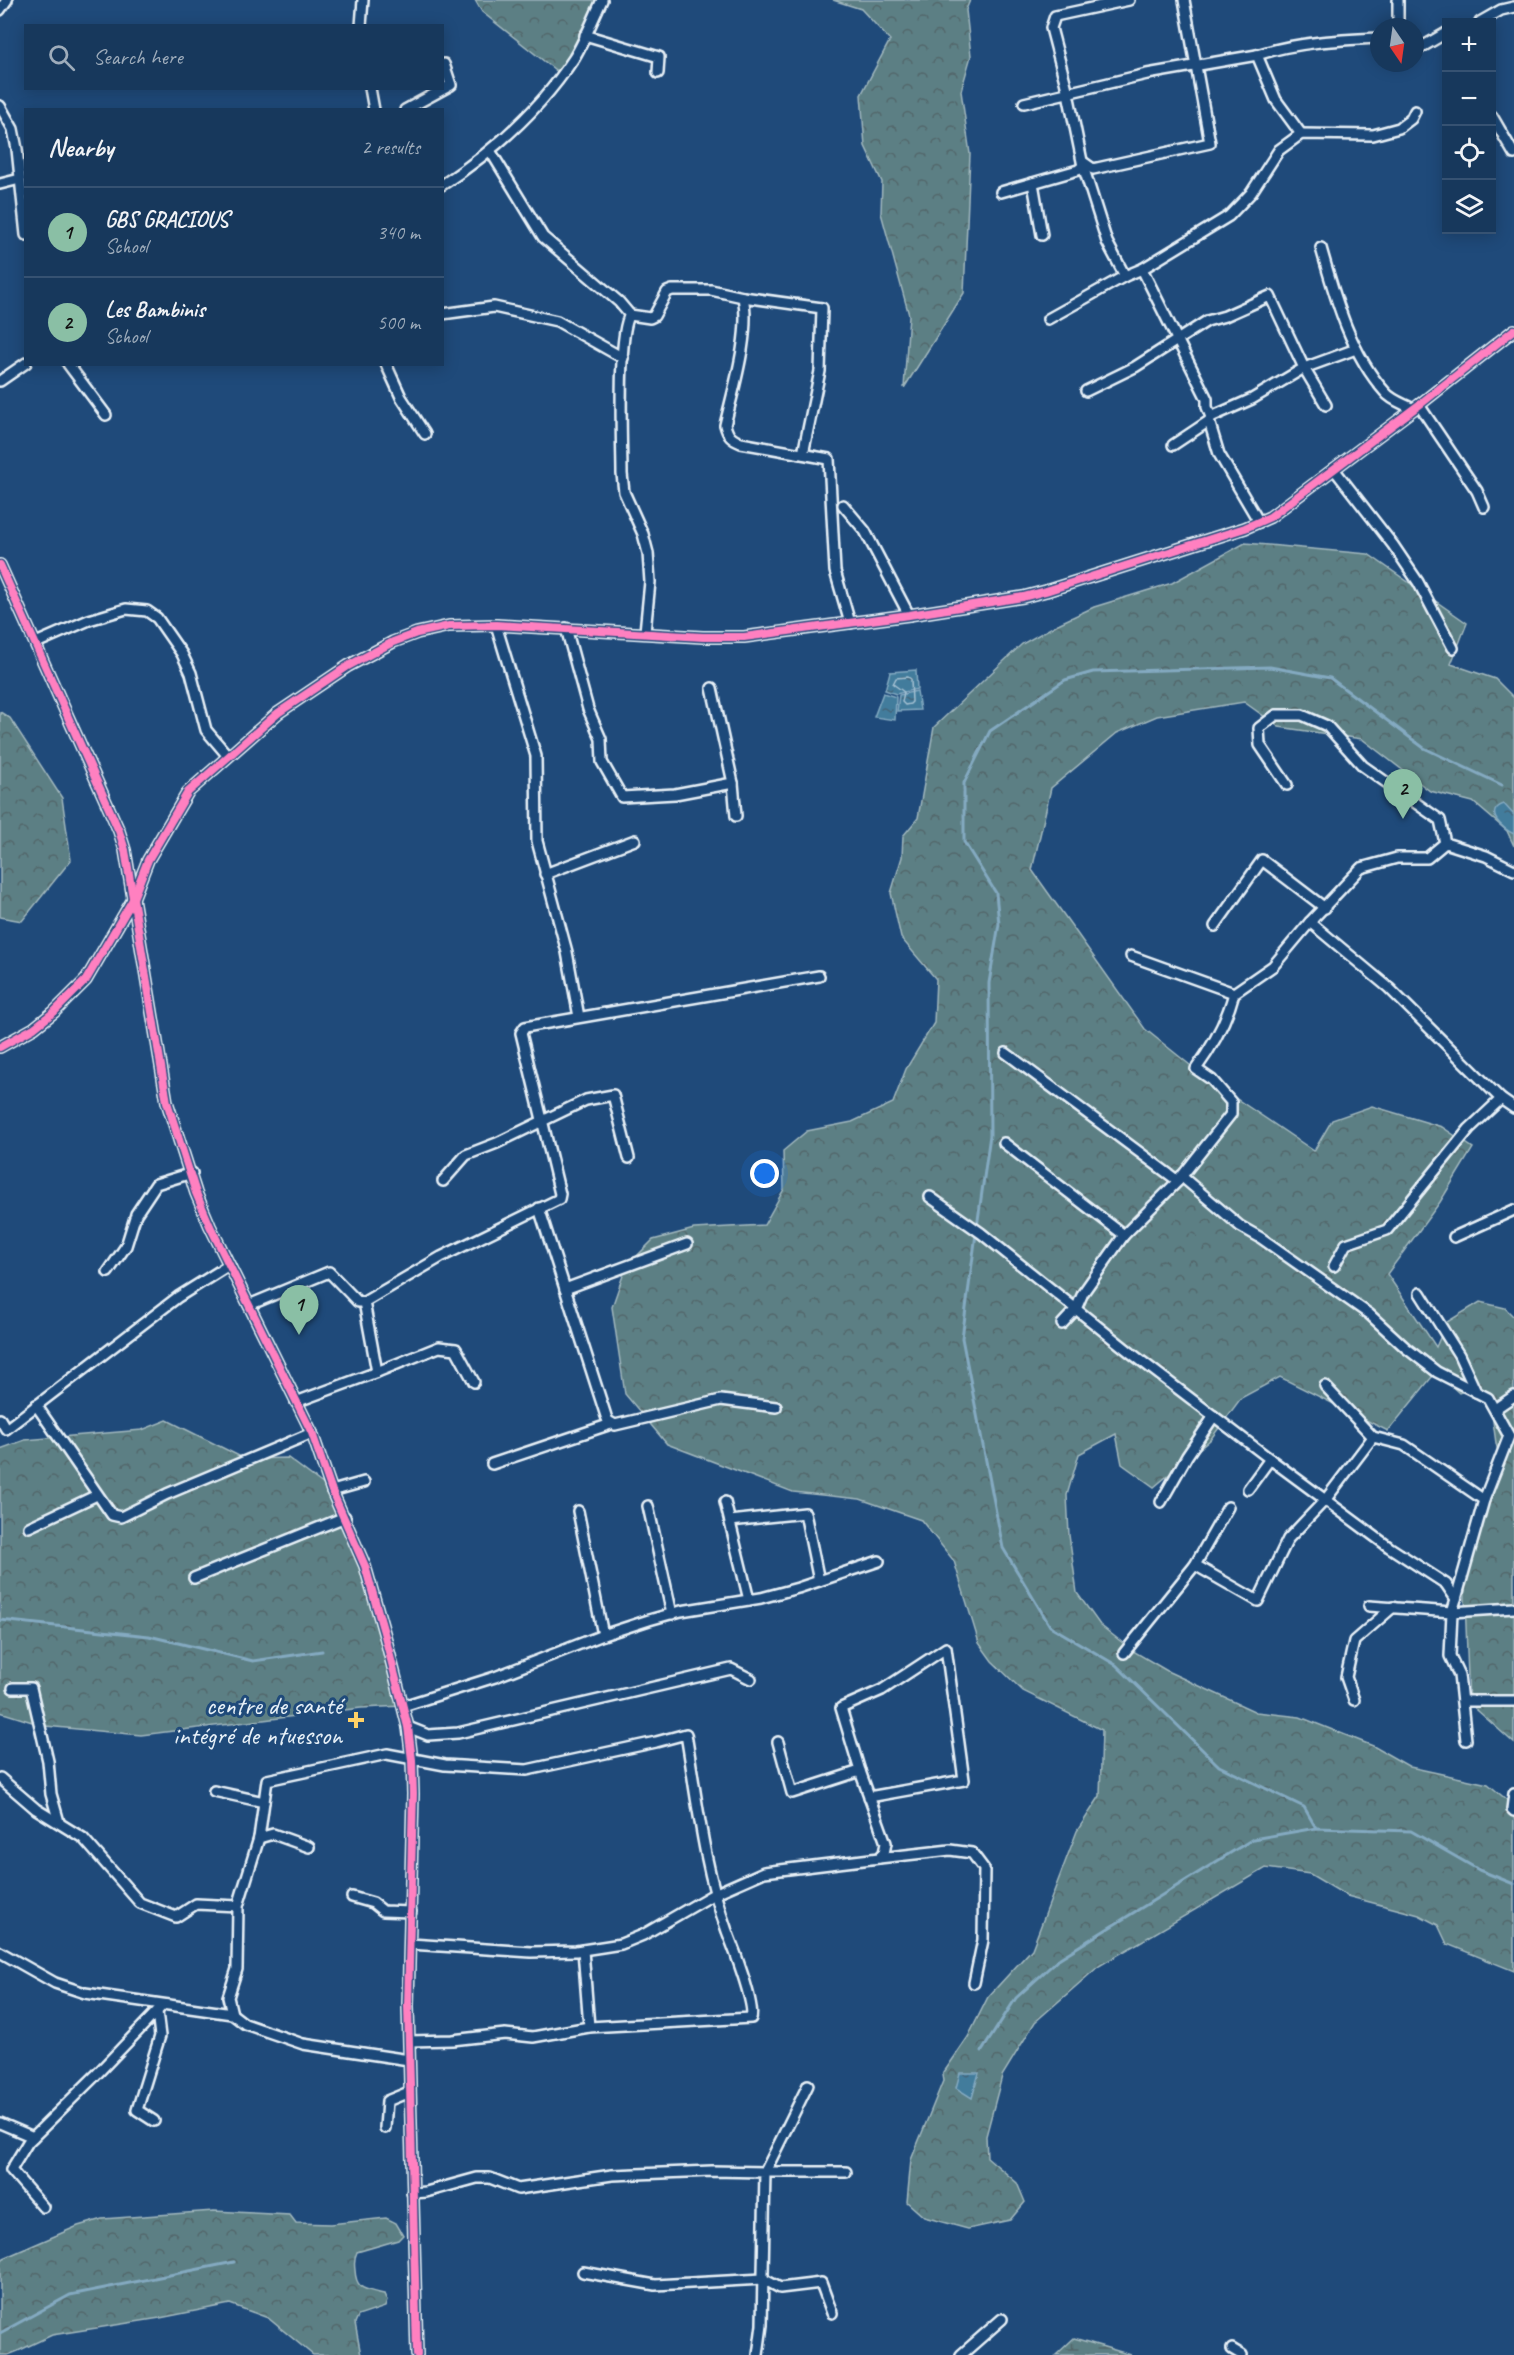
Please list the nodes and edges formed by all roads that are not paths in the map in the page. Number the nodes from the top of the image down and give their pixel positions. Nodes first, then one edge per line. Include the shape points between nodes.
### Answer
1 (7, 0) edge
2 (363, 0) edge
3 (602, 0) edge
4 (1129, 0) edge
5 (1184, 0) edge
6 (1398, 0) edge
7 (1514, 7) edge
8 (0, 10) edge
9 (1398, 18) edge
10 (1487, 18) edge
11 (361, 24) edge
12 (585, 35) junction
13 (1442, 35) edge
14 (1370, 39) edge
15 (1424, 46) edge
16 (1257, 55) junction
17 (444, 64) dead end
18 (1196, 65) junction
19 (658, 73) dead end
20 (444, 89) edge
21 (369, 90) edge
22 (442, 90) edge
23 (1068, 93) junction
24 (1024, 103) dead end
25 (0, 106) edge
26 (374, 108) edge
27 (409, 108) edge
28 (1415, 111) dead end
29 (1496, 124) edge
30 (1301, 134) junction
31 (491, 152) junction
32 (1514, 154) edge
33 (1083, 164) junction
34 (20, 178) junction
35 (1033, 183) junction
36 (0, 184) edge
37 (444, 184) edge
38 (1001, 192) dead end
39 (24, 216) edge
40 (1042, 235) dead end
41 (1321, 248) dead end
42 (1142, 269) junction
43 (1125, 276) junction
44 (743, 297) junction
45 (444, 314) edge
46 (630, 315) junction
47 (1048, 320) dead end
48 (1514, 330) edge
49 (1179, 341) junction
50 (1356, 349) junction
51 (623, 358) junction
52 (24, 364) edge
53 (69, 366) edge
54 (387, 366) edge
55 (1304, 368) junction
56 (0, 381) edge
57 (1086, 391) dead end
58 (1326, 405) dead end
59 (1416, 407) junction
60 (106, 415) dead end
61 (1210, 419) junction
62 (425, 434) dead end
63 (1173, 445) dead end
64 (803, 454) junction
65 (1334, 469) junction
66 (843, 505) dead end
67 (1484, 507) dead end
68 (1259, 522) junction
69 (0, 565) edge
70 (909, 615) junction
71 (850, 623) junction
72 (496, 625) junction
73 (566, 628) junction
74 (645, 632) junction
75 (36, 643) junction
76 (1453, 648) dead end
77 (712, 688) dead end
78 (228, 756) junction
79 (733, 783) junction
80 (1287, 785) dead end
81 (736, 816) dead end
82 (635, 840) dead end
83 (1445, 843) junction
84 (1514, 870) edge
85 (545, 874) junction
86 (132, 902) junction
87 (1325, 908) junction
88 (1310, 922) junction
89 (1215, 926) dead end
90 (1131, 956) dead end
91 (819, 976) dead end
92 (1234, 993) junction
93 (579, 1017) junction
94 (0, 1047) edge
95 (1006, 1053) dead end
96 (1501, 1099) junction
97 (1514, 1108) edge
98 (542, 1120) junction
99 (1004, 1143) dead end
100 (629, 1158) dead end
101 (191, 1174) junction
102 (1180, 1179) junction
103 (443, 1181) dead end
104 (930, 1197) dead end
105 (539, 1208) junction
106 (1514, 1210) edge
107 (1124, 1236) junction
108 (1454, 1237) dead end
109 (687, 1244) dead end
110 (229, 1265) junction
111 (1334, 1266) dead end
112 (108, 1272) dead end
113 (565, 1289) junction
114 (1420, 1293) dead end
115 (364, 1302) junction
116 (249, 1305) junction
117 (1076, 1309) junction
118 (1062, 1324) dead end
119 (377, 1372) junction
120 (474, 1382) dead end
121 (1325, 1386) dead end
122 (1476, 1392) junction
123 (1514, 1396) edge
124 (296, 1402) junction
125 (36, 1405) junction
126 (776, 1407) dead end
127 (1495, 1410) junction
128 (1214, 1416) junction
129 (0, 1419) edge
130 (611, 1424) junction
131 (312, 1433) junction
132 (1372, 1437) junction
133 (1270, 1459) junction
134 (492, 1464) dead end
135 (364, 1482) dead end
136 (1248, 1489) dead end
137 (332, 1491) junction
138 (97, 1495) junction
139 (1326, 1499) junction
140 (1484, 1500) junction
141 (725, 1502) dead end
142 (1161, 1502) dead end
143 (648, 1506) dead end
144 (1228, 1506) dead end
145 (578, 1511) dead end
146 (345, 1517) junction
147 (730, 1521) junction
148 (29, 1527) dead end
149 (879, 1561) dead end
150 (1195, 1565) junction
151 (194, 1578) dead end
152 (819, 1581) junction
153 (1456, 1599) junction
154 (749, 1600) junction
155 (1369, 1606) dead end
156 (1393, 1607) junction
157 (1514, 1608) edge
158 (1452, 1611) junction
159 (672, 1614) junction
160 (603, 1635) junction
161 (1124, 1653) dead end
162 (751, 1679) dead end
163 (13, 1688) dead end
164 (1354, 1700) dead end
165 (1462, 1701) junction
166 (1514, 1701) edge
167 (403, 1706) junction
168 (408, 1727) junction
169 (1466, 1740) dead end
170 (778, 1743) dead end
171 (412, 1760) junction
172 (860, 1771) junction
173 (0, 1778) edge
174 (214, 1791) dead end
175 (1514, 1794) edge
176 (869, 1797) junction
177 (264, 1802) junction
178 (1514, 1810) edge
179 (59, 1822) junction
180 (259, 1838) junction
181 (309, 1847) dead end
182 (879, 1858) junction
183 (714, 1894) junction
184 (352, 1898) dead end
185 (238, 1906) junction
186 (411, 1912) junction
187 (410, 1944) junction
188 (583, 1950) junction
189 (0, 1952) edge
190 (974, 1983) dead end
191 (160, 2009) junction
192 (232, 2014) junction
193 (589, 2027) junction
194 (409, 2041) junction
195 (409, 2060) junction
196 (808, 2085) dead end
197 (409, 2092) junction
198 (154, 2121) dead end
199 (0, 2123) edge
200 (385, 2128) dead end
201 (33, 2137) junction
202 (765, 2172) junction
203 (846, 2172) dead end
204 (412, 2193) junction
205 (43, 2207) dead end
206 (583, 2272) dead end
207 (763, 2279) junction
208 (832, 2313) dead end
209 (1002, 2319) dead end
210 (1232, 2349) dead end
211 (417, 2355) edge
212 (758, 2355) edge
213 (961, 2355) edge
214 (1242, 2355) edge

1 - 8 street
2 - 11 street
3 - 12 street
4 - 23 street via 1055,16 1052,28
5 - 18 street
6 - 9 street
7 - 10 street
12 - 19 street via 659,57
12 - 31 street via 574,57 541,100
13 - 15 street
14 - 16 street via 1320,42
16 - 18 street
16 - 30 street via 1276,100
17 - 20 street via 451,85
18 - 23 street
18 - 33 street via 1210,143 1093,170
21 - 26 street
22 - 27 street
23 - 24 street
23 - 33 street
25 - 34 street via 13,129
28 - 30 street via 1399,128 1373,135
29 - 32 street
30 - 42 street via 1279,150 1251,193 1229,216
31 - 37 street
31 - 46 street via 543,237
33 - 35 street
33 - 43 street via 1107,242
34 - 36 street
34 - 39 street
35 - 38 street
35 - 40 street
41 - 50 street
42 - 43 street
42 - 49 street
43 - 47 street
44 - 46 street via 711,290 672,290 654,316
44 - 64 street via 743,335 725,425 727,434 741,443
44 - 64 street via 822,308 820,371
45 - 51 street via 494,307 556,321
46 - 51 street via 625,322
48 - 59 street
49 - 55 street via 1207,321 1270,296
49 - 57 street
49 - 61 street via 1207,399
50 - 55 street
50 - 59 street via 1386,394
51 - 74 street via 624,492 648,553 650,582
52 - 56 street
53 - 60 street
54 - 62 street
55 - 58 street
55 - 61 street
59 - 65 street
59 - 67 street via 1477,491
61 - 63 street
61 - 68 street via 1219,454
64 - 71 street via 829,459 835,571
65 - 68 street
65 - 76 street via 1418,582
66 - 70 street via 865,531
68 - 70 street via 1046,591
69 - 75 street
70 - 71 street
71 - 74 street via 744,637
72 - 73 street
72 - 78 street via 448,626 393,642 348,666 278,713
72 - 85 street via 536,756 537,841
73 - 74 street
73 - 79 street via 588,709 602,739 602,762 622,797 675,794
75 - 78 street via 126,609 147,611 157,618 182,654 206,730
75 - 86 street via 119,831
77 - 79 street
78 - 86 street via 188,792 148,860
79 - 81 street
80 - 83 street via 1260,745 1259,728 1276,715 1302,715 1327,726 1363,766 1440,820
82 - 85 street
83 - 84 street
83 - 87 street via 1427,858 1397,858 1361,868
85 - 93 street via 567,952
86 - 94 street via 86,980 48,1017
86 - 101 street via 162,1082
87 - 88 street
87 - 89 street via 1262,860
88 - 92 street via 1273,966
88 - 96 street via 1389,988
90 - 92 street
91 - 93 street
92 - 102 street via 1231,1006 1196,1070 1212,1080 1233,1110
93 - 98 street via 522,1031
95 - 102 street
96 - 97 street
96 - 111 street via 1469,1129 1387,1230 1346,1244
98 - 100 street via 586,1100 614,1095
98 - 103 street via 466,1155
98 - 105 street via 560,1194 556,1201
99 - 107 street
101 - 110 street
101 - 112 street via 156,1184 136,1214 126,1246
102 - 107 street
102 - 122 street via 1240,1226 1369,1314 1437,1372
104 - 117 street
105 - 113 street
105 - 115 street via 441,1257
106 - 108 street
107 - 117 street
109 - 113 street
110 - 116 street
110 - 125 street via 178,1298
113 - 130 street
114 - 122 street via 1459,1355
115 - 116 street via 358,1302 329,1272
115 - 119 street
116 - 124 street
117 - 118 street
117 - 128 street
119 - 120 street via 439,1347 456,1349
119 - 124 street
121 - 132 street
122 - 127 street via 1488,1398
123 - 127 street
124 - 131 street
125 - 129 street via 6,1429
125 - 138 street
126 - 130 street via 721,1400
127 - 140 street via 1509,1436
128 - 133 street
128 - 142 street
130 - 134 street
131 - 137 street
131 - 138 street via 121,1517 112,1515
132 - 139 street
132 - 140 street via 1404,1445
133 - 136 street
133 - 139 street
135 - 137 street
137 - 146 street
138 - 148 street
139 - 150 street via 1288,1539 1258,1601
139 - 153 street via 1446,1584
140 - 153 street
141 - 147 street
143 - 159 street
144 - 150 street
145 - 160 street
146 - 151 street
146 - 167 street via 365,1566
147 - 152 street via 805,1513
147 - 154 street
149 - 152 street
150 - 161 street
152 - 154 street
153 - 158 street
154 - 159 street
155 - 156 street
156 - 158 street
156 - 164 street via 1354,1641 1346,1677
157 - 158 street
158 - 165 street via 1450,1656 1459,1675
159 - 160 street
160 - 167 street via 495,1677
162 - 168 street via 731,1669 458,1733 428,1736
163 - 179 street via 31,1688
165 - 166 street
165 - 169 street
167 - 168 street
168 - 171 street
170 - 172 street via 792,1793
171 - 177 street via 387,1754 267,1780
171 - 183 street via 469,1768 527,1770 686,1734
171 - 186 street
172 - 176 street
172 - 176 street via 841,1708 882,1690 946,1648 964,1780
173 - 179 street via 36,1809
174 - 177 street
175 - 178 street
176 - 182 street via 885,1843
177 - 180 street
179 - 185 street via 83,1838 140,1903 176,1917 196,1904
180 - 181 street via 273,1834
180 - 185 street
182 - 183 street via 764,1872
182 - 190 street via 950,1850 972,1853 984,1869 983,1940
183 - 188 street via 643,1935 621,1944
183 - 193 street via 743,1976 753,2012 751,2018
184 - 186 street via 373,1903 383,1911
185 - 192 street via 237,1969 228,1998
186 - 187 street
187 - 188 street via 510,1952
187 - 194 street
188 - 193 street
189 - 191 street via 65,1988
191 - 192 street
191 - 198 street via 160,2037 137,2110
191 - 201 street
192 - 195 street via 245,2024 303,2043
193 - 194 street via 534,2037 505,2034
194 - 195 street
195 - 197 street
196 - 202 street
197 - 200 street via 387,2101
197 - 204 street
199 - 201 street
201 - 205 street via 11,2170
202 - 203 street
202 - 204 street via 712,2170 612,2175 526,2189 477,2178
202 - 207 street
204 - 211 street
206 - 207 street via 655,2285
207 - 208 street via 780,2288 821,2283
207 - 212 street
209 - 213 street
210 - 214 street

